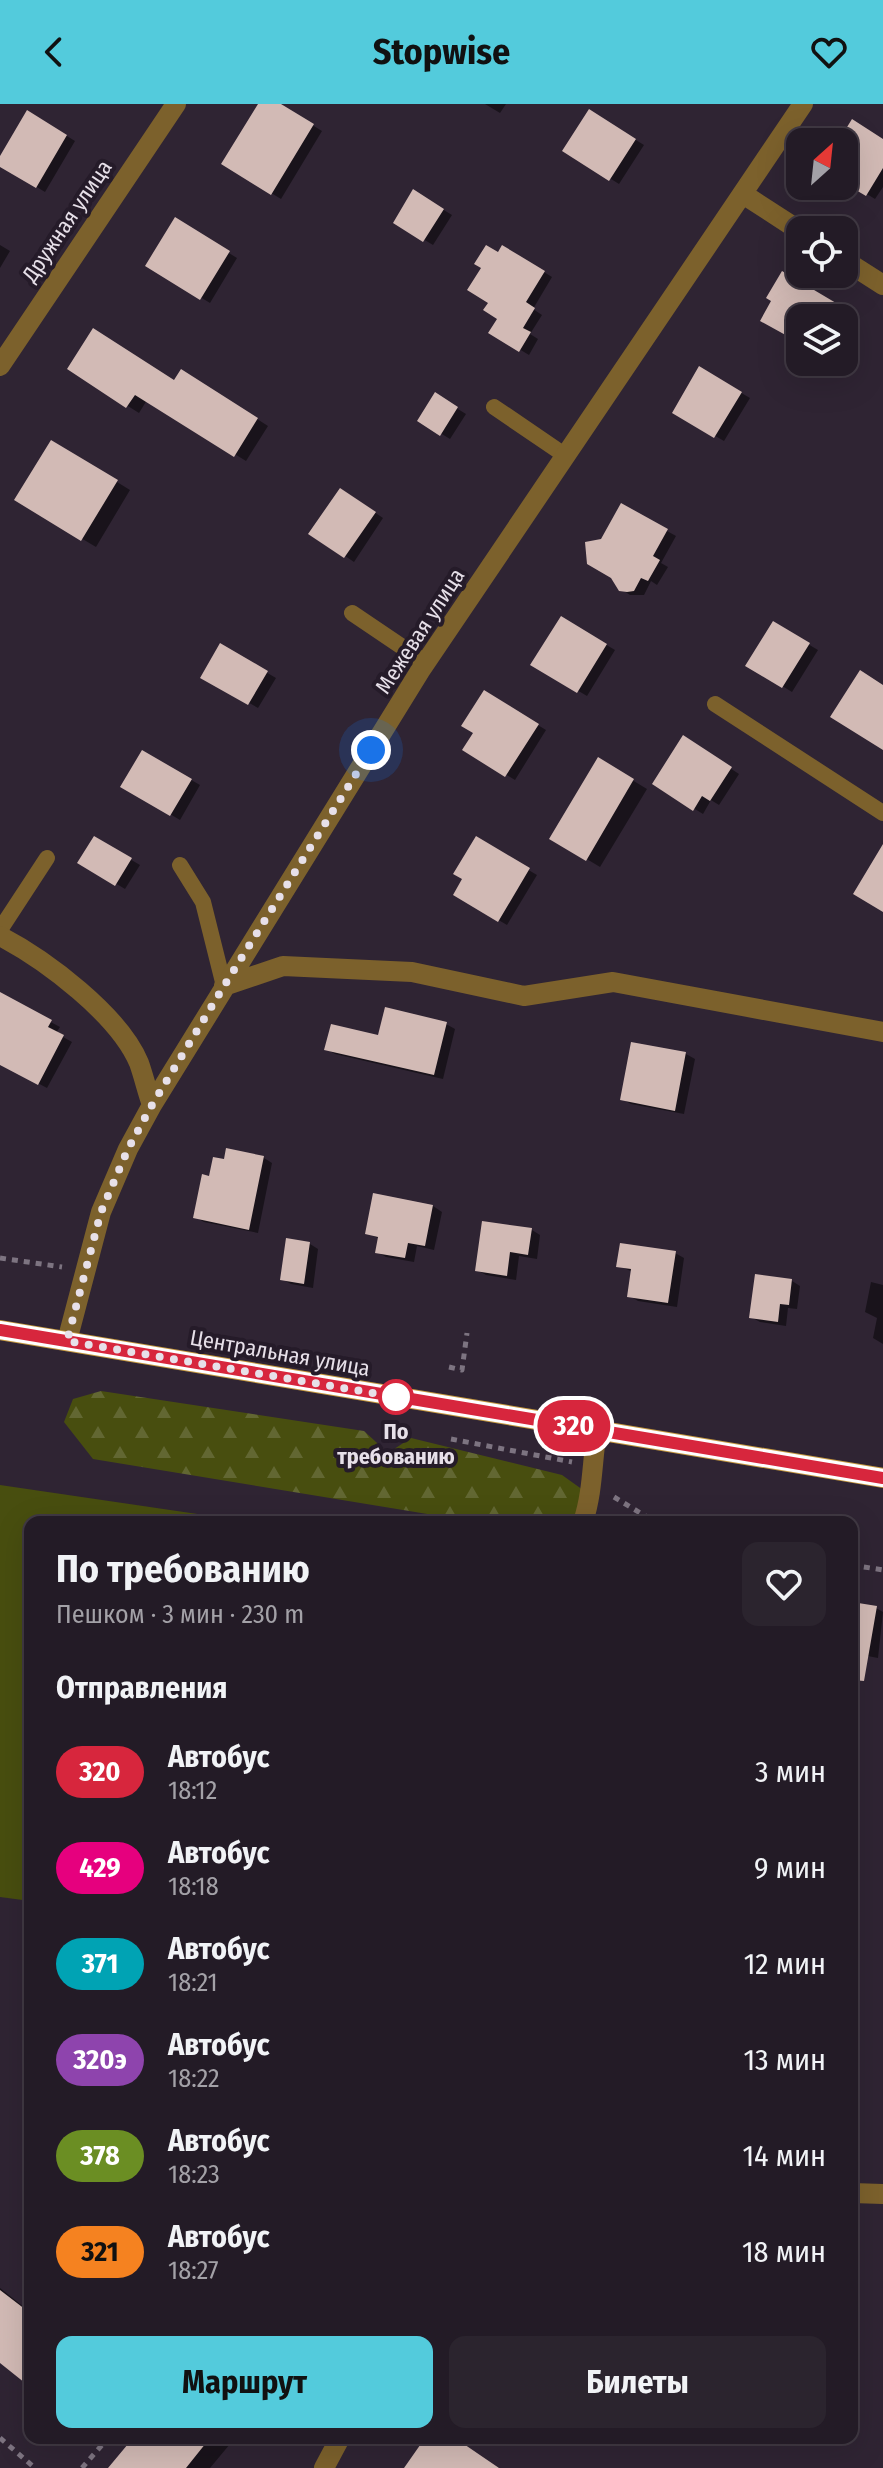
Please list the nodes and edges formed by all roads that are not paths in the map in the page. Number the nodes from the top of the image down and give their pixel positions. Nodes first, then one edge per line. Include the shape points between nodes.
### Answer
1 (176, 104) edge
2 (803, 104) edge
3 (743, 194) junction
4 (786, 222) edge
5 (858, 269) edge
6 (883, 285) edge
7 (0, 366) edge
8 (494, 407) dead end
9 (566, 456) junction
10 (352, 613) dead end
11 (426, 663) junction
12 (715, 704) dead end
13 (883, 813) edge
14 (47, 858) dead end
15 (180, 865) dead end
16 (0, 933) edge
17 (224, 986) junction
18 (883, 1032) edge
19 (152, 1105) junction
20 (0, 1330) edge
21 (67, 1341) junction
22 (597, 1430) junction
23 (883, 1478) edge
24 (585, 1516) edge
25 (858, 2193) edge
26 (883, 2194) edge
27 (337, 2444) edge
28 (324, 2468) edge

1 - 7 street, Дружная улица
2 - 3 street, Межевая улица
3 - 4 street
3 - 9 street, Межевая улица
5 - 6 street
8 - 9 lane
9 - 11 street, Межевая улица
10 - 11 lane
11 - 17 street, Межевая улица
12 - 13 lane
14 - 16 lane
15 - 17 lane via 203,902
16 - 19 street via 32,953 114,1023 139,1062
17 - 18 street via 283,966 412,972 524,996 613,982
17 - 19 street, Межевая улица
19 - 21 street, Межевая улица via 101,1212
20 - 21 main road, Центральная улица
21 - 22 main road, Центральная улица
22 - 23 main road, Центральная улица
22 - 24 street
25 - 26 street
27 - 28 street

